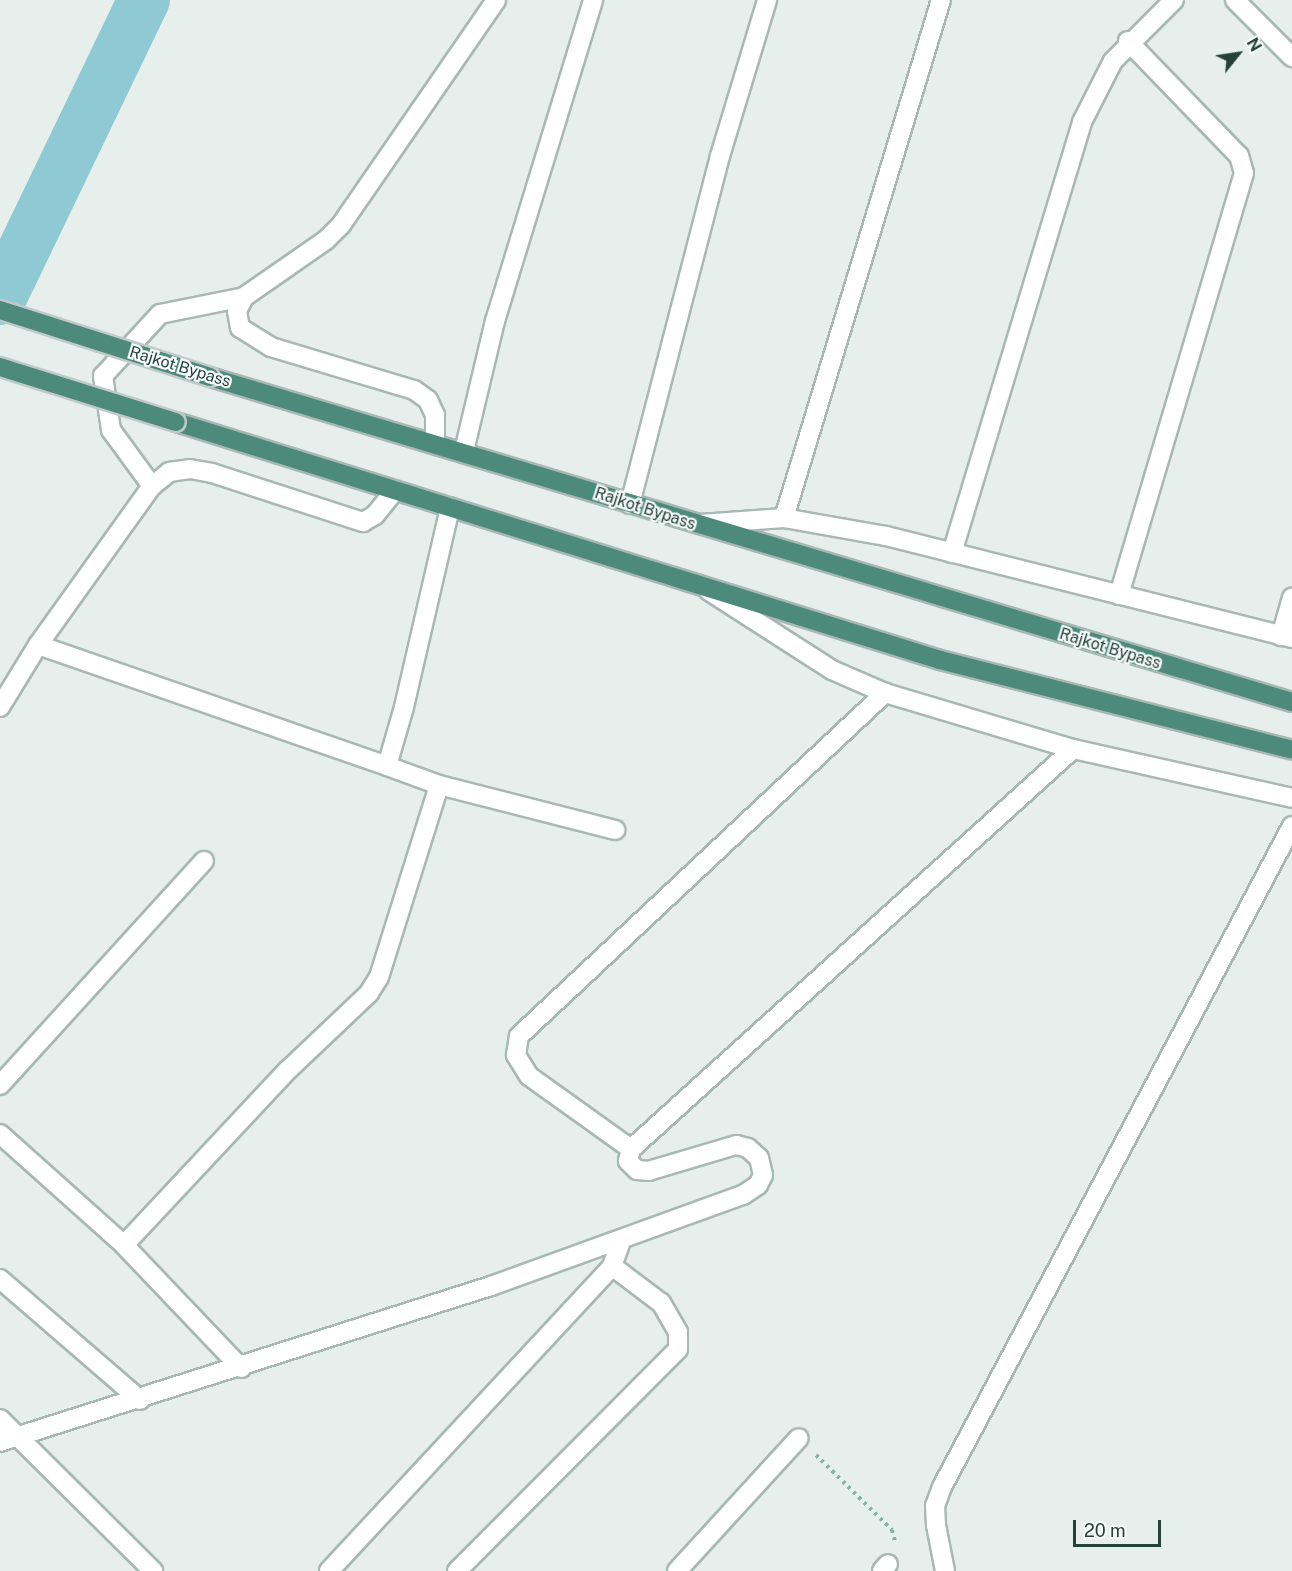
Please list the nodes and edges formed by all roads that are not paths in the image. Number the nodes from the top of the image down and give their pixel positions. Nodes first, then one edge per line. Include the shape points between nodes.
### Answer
1 (496, 0) edge
2 (593, 0) edge
3 (767, 0) edge
4 (940, 0) edge
5 (1174, 0) edge
6 (1235, 0) edge
7 (1128, 42) junction
8 (1292, 57) edge
9 (244, 297) junction
10 (0, 310) edge
11 (0, 367) edge
12 (435, 442) junction
13 (464, 451) junction
14 (152, 486) junction
15 (395, 490) junction
16 (630, 504) junction
17 (450, 507) junction
18 (784, 518) junction
19 (693, 524) junction
20 (952, 553) junction
21 (699, 585) junction
22 (1119, 595) junction
23 (1292, 598) edge
24 (1287, 637) edge
25 (38, 645) junction
26 (885, 693) junction
27 (1292, 702) edge
28 (0, 707) edge
29 (1073, 749) junction
30 (1292, 750) edge
31 (387, 766) junction
32 (439, 785) junction
33 (1292, 798) edge
34 (1292, 826) edge
35 (615, 830) dead end
36 (204, 861) dead end
37 (0, 1085) edge
38 (0, 1134) edge
39 (631, 1149) junction
40 (621, 1241) junction
41 (124, 1245) junction
42 (612, 1266) junction
43 (0, 1279) edge
44 (241, 1368) junction
45 (140, 1400) junction
46 (0, 1419) edge
47 (18, 1436) junction
48 (799, 1438) road end
49 (0, 1442) edge
50 (153, 1571) edge
51 (329, 1571) edge
52 (457, 1571) edge
53 (678, 1571) edge
54 (945, 1571) edge

1 - 9 street via 341,225 326,240
2 - 13 street via 495,321
3 - 16 street via 720,156
4 - 18 street
5 - 7 street
6 - 8 street
7 - 20 street via 1113,61 1082,122
7 - 22 street via 1239,156 1244,173
9 - 12 street via 237,311 240,328 251,338 414,390 428,400 435,415
9 - 14 street via 160,314 103,376 111,430
10 - 12 highway, Rajkot Bypass, bridge via 210,377
11 - 15 highway, bridge
12 - 13 highway, Rajkot Bypass
13 - 16 highway, Rajkot Bypass
14 - 15 street via 169,472 212,473 363,522
14 - 25 street
15 - 17 highway
16 - 19 highway, Rajkot Bypass
17 - 21 highway
17 - 31 street
18 - 19 street
18 - 20 street via 886,536
19 - 27 highway, Rajkot Bypass
20 - 22 street
21 - 26 street via 832,670
21 - 30 highway via 940,660
22 - 24 street
23 - 24 street
25 - 28 street
25 - 31 street
26 - 29 street
26 - 39 street via 519,1036 516,1055 530,1076
29 - 33 street
29 - 39 street
31 - 32 street
32 - 35 street
32 - 41 street via 379,977 369,993 288,1070
34 - 54 street via 942,1488 935,1506
36 - 37 street
38 - 41 street
39 - 40 street via 628,1161 637,1170 649,1171 736,1145 748,1148 759,1158 763,1175 758,1185 743,1196
40 - 42 street
40 - 44 street
41 - 44 street
42 - 51 street
42 - 52 street via 661,1303 678,1332 678,1349
43 - 45 street
44 - 45 street
45 - 47 street
46 - 47 street
47 - 49 street
47 - 50 street
48 - 53 street

